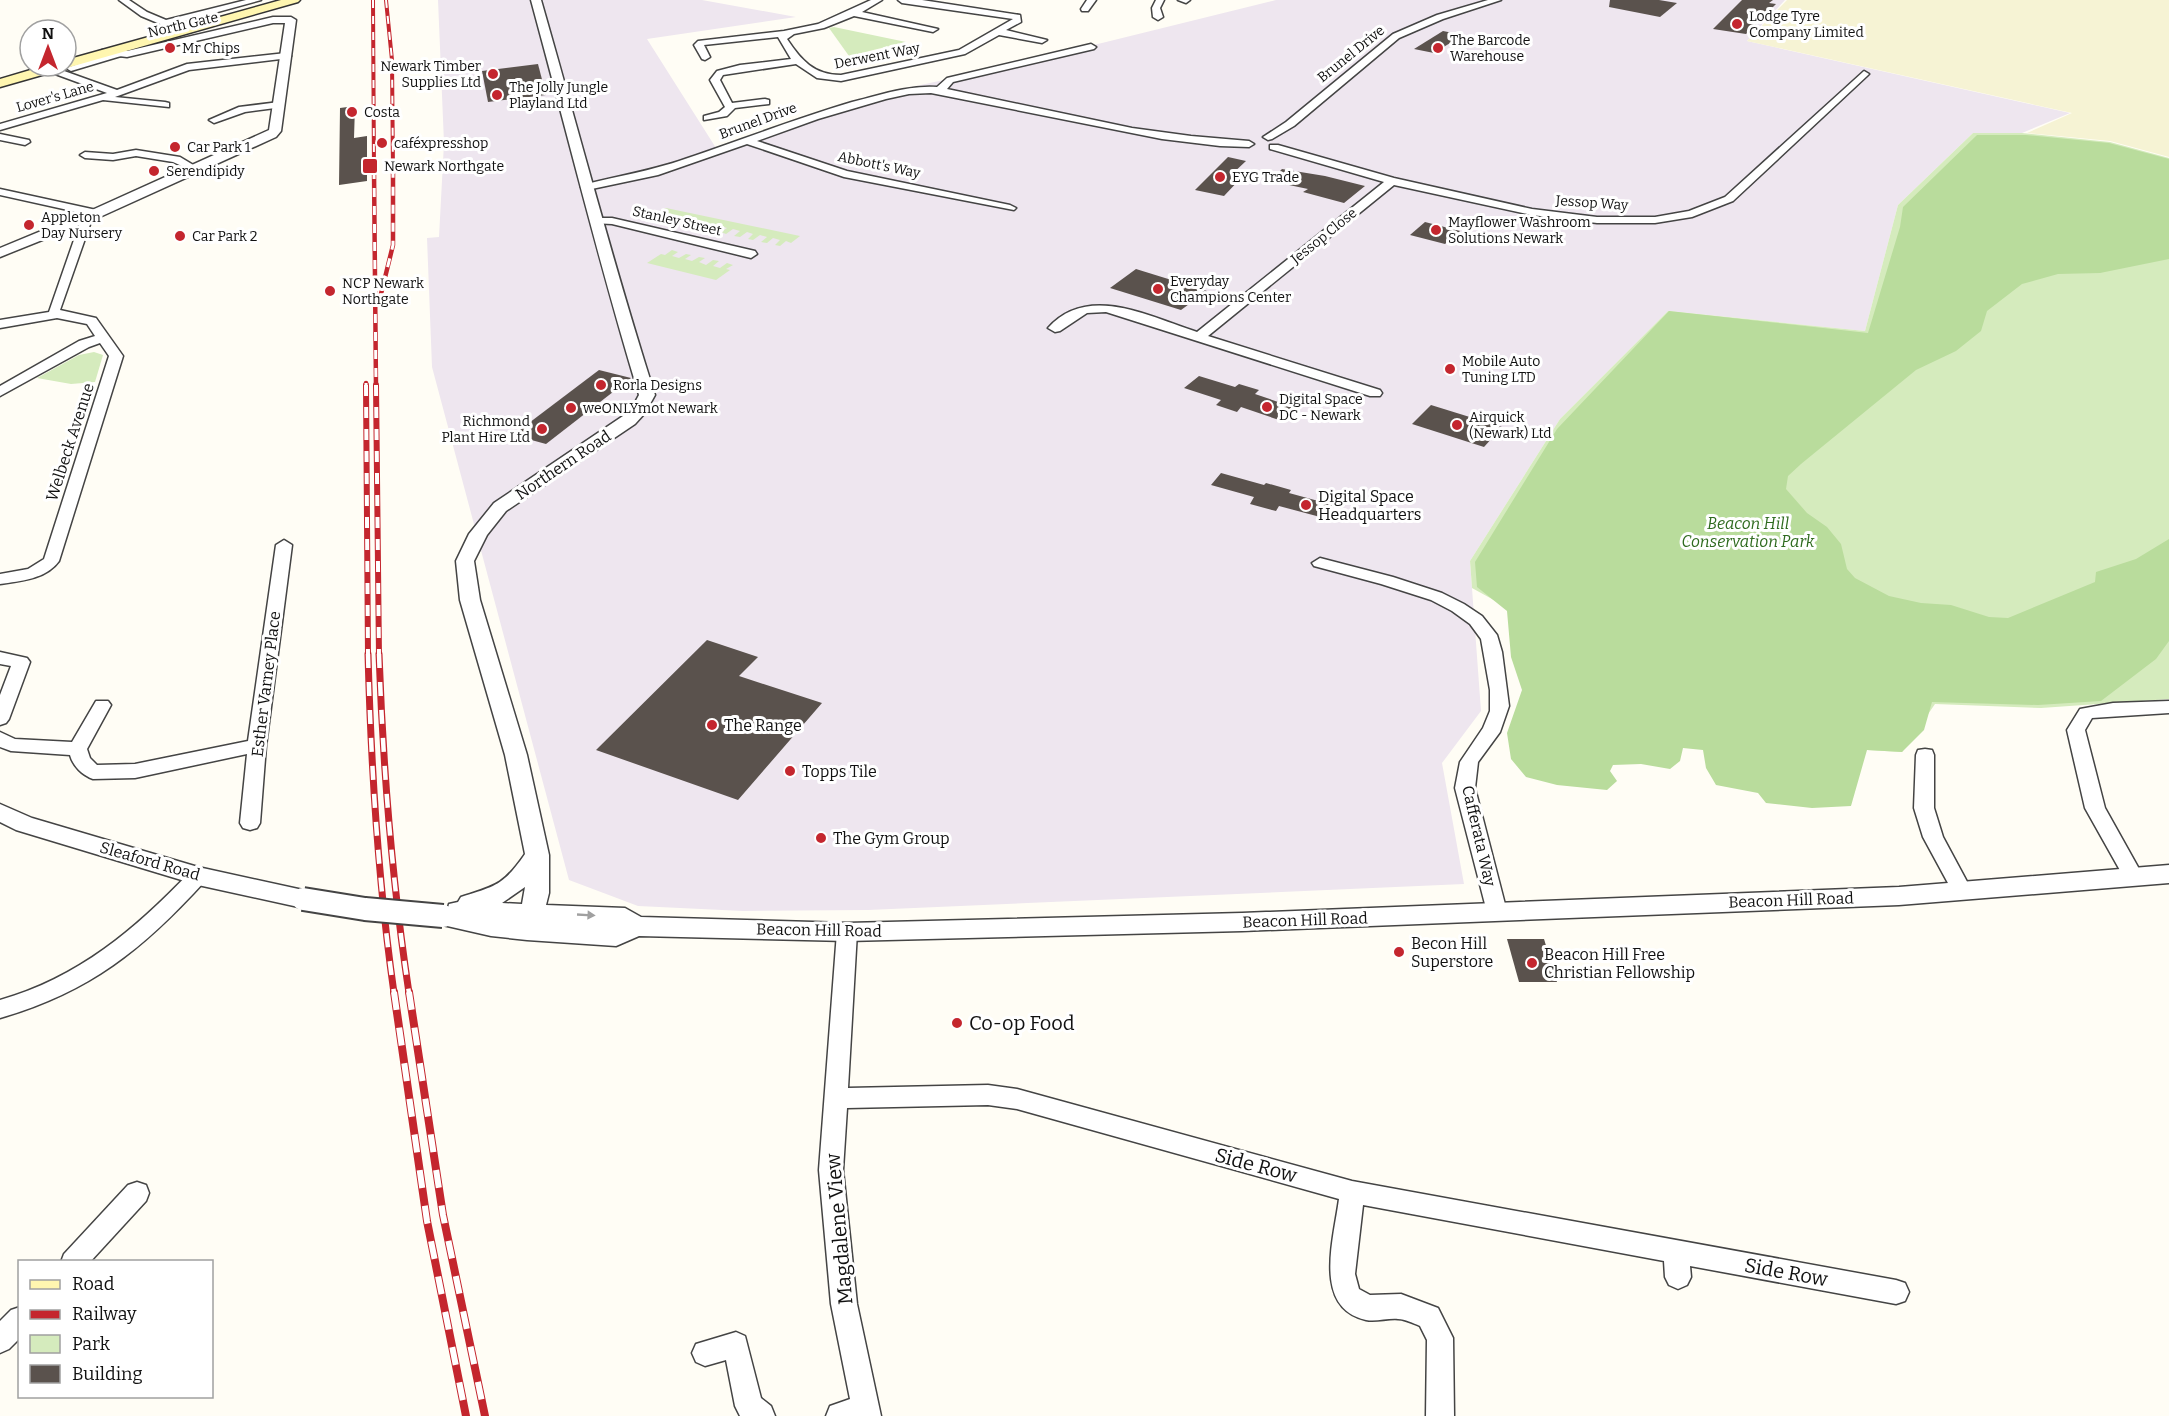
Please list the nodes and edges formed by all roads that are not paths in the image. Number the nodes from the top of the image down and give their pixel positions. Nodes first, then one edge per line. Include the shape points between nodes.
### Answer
1 (123, 0) edge
2 (257, 0) edge
3 (294, 0) edge
4 (536, 0) edge
5 (878, 0) edge
6 (902, 0) edge
7 (1001, 0) edge
8 (1092, 0) edge
9 (1160, 0) edge
10 (1497, 0) edge
11 (1085, 9) dead end
12 (987, 12) junction
13 (853, 13) junction
14 (1158, 17) dead end
15 (166, 23) junction
16 (933, 29) dead end
17 (182, 30) junction
18 (1000, 32) junction
19 (785, 34) junction
20 (1042, 40) dead end
21 (1091, 47) dead end
22 (1074, 51) junction
23 (112, 53) junction
24 (286, 56) junction
25 (705, 57) dead end
26 (1091, 58) dead end
27 (796, 61) junction
28 (78, 62) edge
29 (1864, 74) dead end
30 (78, 75) edge
31 (19, 78) edge
32 (0, 83) edge
33 (941, 90) junction
34 (117, 93) junction
35 (100, 99) junction
36 (765, 102) dead end
37 (162, 104) dead end
38 (279, 105) junction
39 (729, 106) junction
40 (0, 115) edge
41 (708, 118) dead end
42 (214, 120) dead end
43 (20, 122) junction
44 (0, 127) edge
45 (0, 137) edge
46 (745, 140) junction
47 (25, 142) dead end
48 (1263, 145) junction
49 (85, 155) dead end
50 (195, 169) junction
51 (1392, 181) junction
52 (587, 186) junction
53 (0, 192) edge
54 (1010, 208) dead end
55 (93, 215) junction
56 (596, 221) junction
57 (0, 253) edge
58 (752, 254) dead end
59 (57, 314) junction
60 (0, 324) edge
61 (1055, 328) dead end
62 (1200, 336) junction
63 (101, 338) junction
64 (0, 393) edge
65 (1375, 393) dead end
66 (284, 545) dead end
67 (1320, 563) dead end
68 (0, 579) edge
69 (0, 658) edge
70 (102, 705) dead end
71 (2169, 707) edge
72 (0, 719) edge
73 (0, 738) edge
74 (257, 746) junction
75 (78, 748) junction
76 (1925, 755) dead end
77 (0, 812) edge
78 (250, 823) dead end
79 (537, 855) junction
80 (2169, 874) edge
81 (198, 876) junction
82 (2133, 876) junction
83 (1962, 891) junction
84 (447, 910) junction
85 (1497, 912) junction
86 (530, 921) junction
87 (847, 932) junction
88 (0, 1009) edge
89 (835, 1098) junction
90 (1352, 1192) junction
91 (137, 1193) dead end
92 (1676, 1252) junction
93 (75, 1260) edge
94 (1678, 1276) dead end
95 (1896, 1292) dead end
96 (18, 1321) edge
97 (0, 1340) edge
98 (705, 1353) dead end
99 (857, 1413) edge
100 (761, 1416) edge
101 (1440, 1416) edge

1 - 15 street
2 - 15 street
3 - 17 main road
4 - 52 street, Northern Road
5 - 13 street
6 - 12 street
7 - 12 street
8 - 11 street
9 - 14 street via 1156,8
10 - 48 street, Brunel Drive via 1440,17 1396,36
12 - 18 street, Derwent Way via 1017,17 1014,24
13 - 16 street
13 - 19 street via 831,23
15 - 17 street
17 - 23 main road
18 - 20 street
18 - 27 street, Derwent Way via 962,52 846,78 816,76
19 - 25 street via 701,43
19 - 27 street via 782,39
21 - 22 street, Brunel Drive
22 - 26 street
22 - 33 street, Brunel Drive via 950,80
23 - 24 street, North Gate via 273,20 291,20
23 - 28 main road, North Gate
24 - 34 street, Lover's Lane via 187,67
24 - 38 street
27 - 39 street via 720,73 715,80
29 - 51 street, Jessop Way via 1740,190 1714,207 1692,213 1640,221 1574,218
30 - 34 street
31 - 32 main road, North Gate
33 - 46 street, Brunel Drive via 891,95
33 - 48 street, Brunel Drive via 1173,136
34 - 35 street, Lover's Lane
35 - 37 street
35 - 43 street, Lover's Lane
36 - 39 street
38 - 42 street via 243,109
38 - 50 street via 275,131
39 - 41 street via 723,114
40 - 43 street
43 - 44 street, Lover's Lane
45 - 47 street
46 - 52 street, Brunel Drive via 661,172
46 - 54 street, Abbott's Way via 844,174
48 - 51 street, Jessop Way
49 - 50 street via 136,153 176,159
50 - 55 street
51 - 62 street, Jessop Close
52 - 56 street, Northern Road
53 - 55 street
55 - 57 street
55 - 59 street via 54,310
56 - 58 street, Stanley Street via 612,221
56 - 79 street, Northern Road via 645,382 646,400 629,420 500,507 478,534 465,561 470,600 516,756
59 - 60 street
59 - 63 street, Welbeck Avenue via 91,321
61 - 62 street via 1076,313 1099,307
62 - 65 street
63 - 64 street
63 - 68 street, Welbeck Avenue via 116,356 51,561 30,574
66 - 74 street, Esther Varney Place
67 - 85 street, Cafferata Way via 1438,597 1463,609 1488,634 1500,709 1490,732 1469,758 1465,788
69 - 72 street via 21,662
70 - 75 street
71 - 82 street via 2086,713 2076,730 2096,808
73 - 75 street via 11,744
74 - 75 street via 135,771 104,772 93,772 81,761
74 - 78 street, Esther Varney Place
76 - 83 street via 1924,808 1933,837
77 - 81 street, Sleaford Road via 24,824
79 - 84 street via 522,878 501,895
79 - 86 street, Northern Road via 537,892
80 - 82 street, Beacon Hill Road
81 - 84 street, Sleaford Road, bridge via 365,909
81 - 88 street via 129,944 73,982
82 - 83 street, Beacon Hill Road
83 - 85 street, Beacon Hill Road
84 - 86 street, Beacon Hill Road via 491,927
85 - 87 street, Beacon Hill Road
86 - 87 street, Beacon Hill Road via 616,936 636,926
87 - 89 street, Magdalene View
89 - 90 street, Side Row via 988,1095 1017,1099
89 - 99 street, Magdalene View via 831,1170
90 - 92 street, Side Row
90 - 101 street via 1342,1274 1348,1297 1367,1308 1401,1306 1429,1317 1440,1338
91 - 93 street
92 - 94 street
92 - 95 street, Side Row
96 - 97 street
98 - 100 street via 736,1345 749,1406

